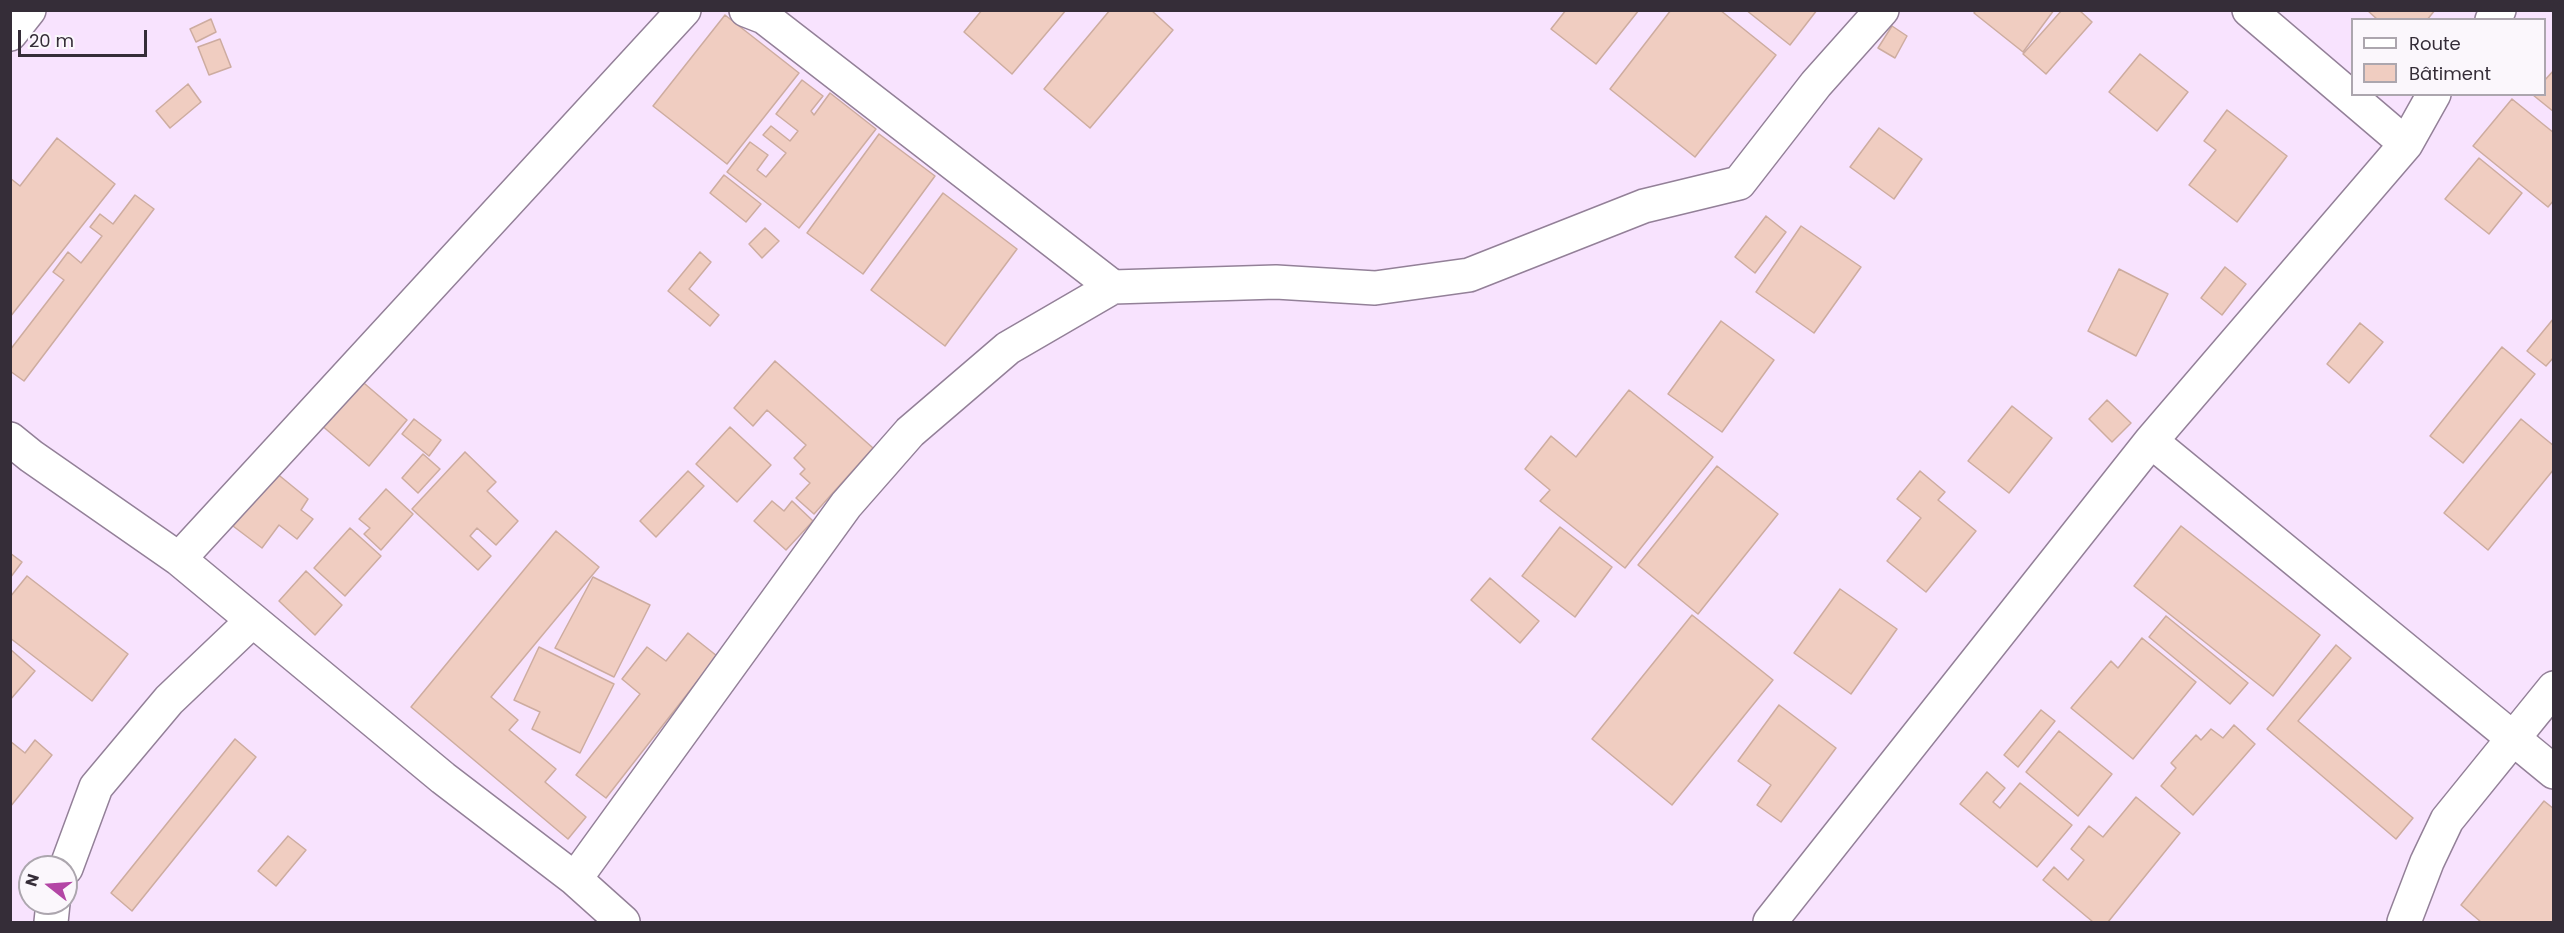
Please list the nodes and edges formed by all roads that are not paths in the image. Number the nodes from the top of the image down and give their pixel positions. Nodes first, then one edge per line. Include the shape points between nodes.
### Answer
1 (29, 10) edge
2 (746, 10) edge
3 (1882, 10) edge
4 (2249, 10) edge
5 (680, 11) edge
6 (10, 34) edge
7 (2433, 96) edge
8 (2406, 144) junction
9 (1113, 287) junction
10 (10, 439) edge
11 (2151, 441) junction
12 (179, 559) junction
13 (252, 621) junction
14 (2553, 688) edge
15 (2512, 738) junction
16 (2553, 772) edge
17 (71, 855) edge
18 (575, 879) junction
19 (623, 922) edge
20 (1770, 922) edge
21 (2404, 922) edge

1 - 6 street
2 - 9 street via 764,17
3 - 9 street via 1815,84 1739,183 1644,206 1468,275 1375,288 1275,282
4 - 8 street
5 - 12 street
7 - 8 street
8 - 11 street
9 - 18 street via 1008,348 910,432 846,505
10 - 12 street
11 - 15 street
11 - 20 street
12 - 13 street
13 - 17 street via 169,700 96,787
13 - 18 street via 442,778
14 - 15 street
15 - 16 street
15 - 21 street via 2447,820
18 - 19 street

